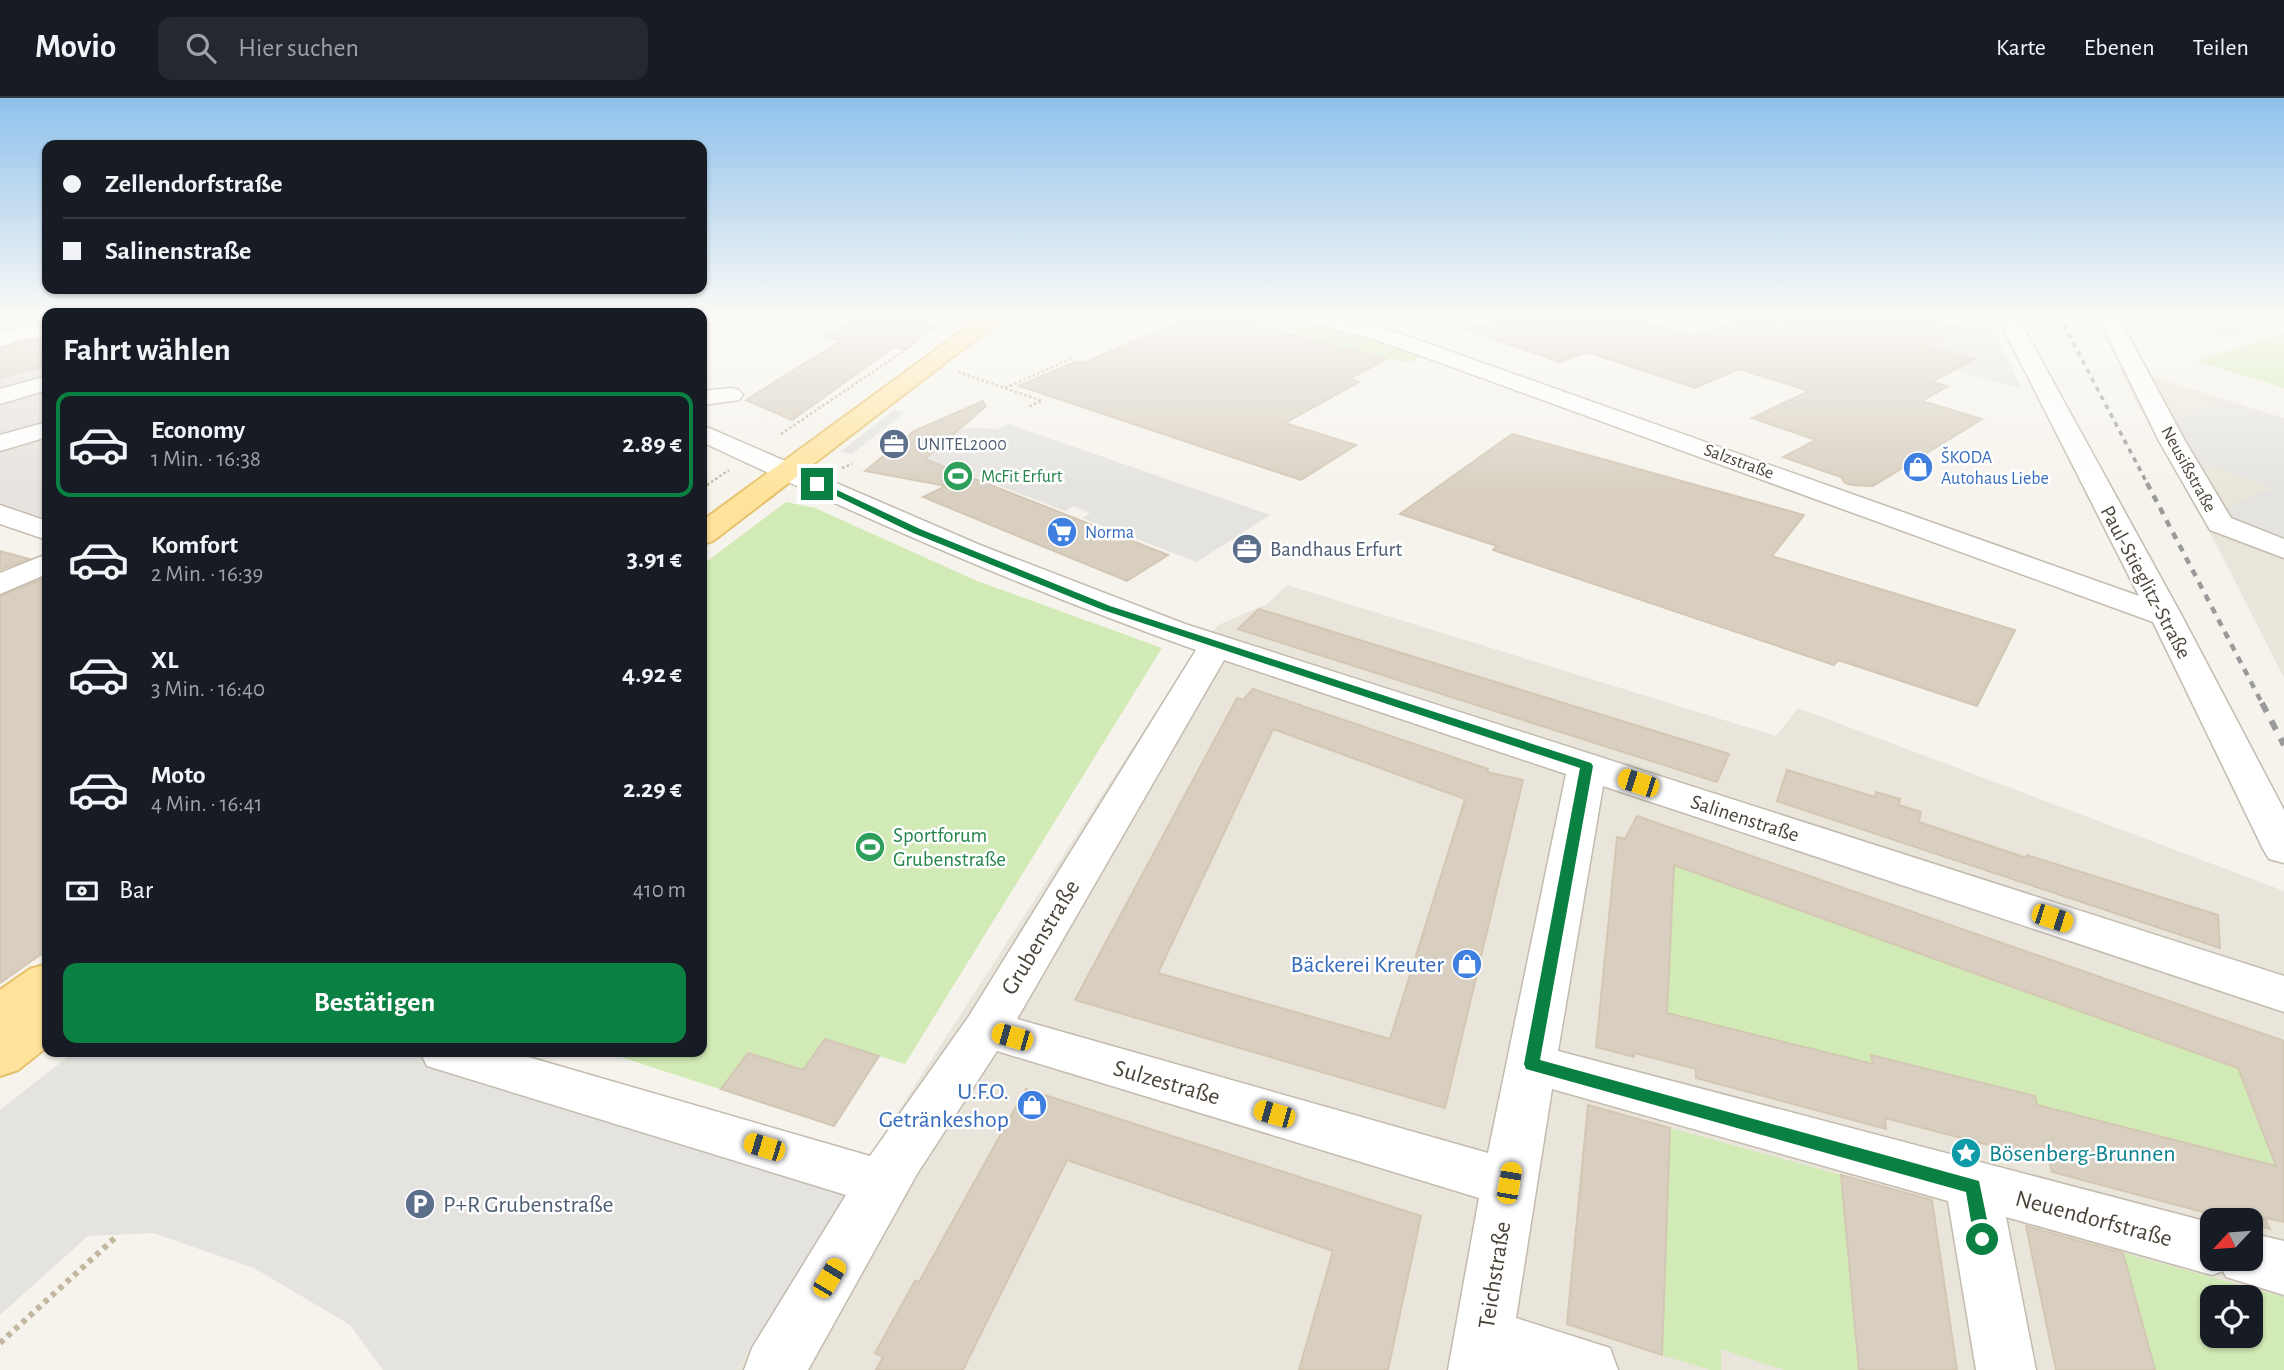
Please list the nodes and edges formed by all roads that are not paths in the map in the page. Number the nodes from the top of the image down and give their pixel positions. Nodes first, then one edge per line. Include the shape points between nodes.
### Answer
1 (890, 375) edge
2 (1502, 375) edge
3 (2038, 375) edge
4 (2138, 375) edge
5 (42, 384) edge
6 (731, 395) dead end
7 (0, 397) edge
8 (707, 397) edge
9 (42, 430) edge
10 (707, 436) edge
11 (0, 443) edge
12 (761, 466) junction
13 (707, 500) edge
14 (0, 514) edge
15 (707, 528) edge
16 (42, 529) edge
17 (2284, 549) edge
18 (42, 565) edge
19 (0, 585) edge
20 (2166, 616) junction
21 (1215, 646) junction
22 (1587, 766) junction
23 (2284, 849) edge
24 (42, 986) edge
25 (2284, 993) edge
26 (0, 1016) edge
27 (42, 1023) edge
28 (986, 1029) junction
29 (0, 1055) edge
30 (461, 1057) edge
31 (1531, 1064) junction
32 (870, 1180) junction
33 (1509, 1183) junction
34 (1973, 1186) junction
35 (2200, 1247) edge
36 (2263, 1263) edge
37 (2284, 1268) edge
38 (1481, 1354) edge
39 (774, 1370) edge
40 (1588, 1370) edge
41 (2006, 1370) edge

1 - 12 main road
2 - 20 street, Salzstraße via 1647,424
3 - 20 street, Paul-Stieglitz-Straße
4 - 17 street, Neusißstraße via 2220,524
5 - 7 street
6 - 8 street
9 - 11 street
10 - 12 street, Salinenstraße
12 - 13 main road
12 - 15 main road
12 - 21 street, Salinenstraße via 998,565
14 - 16 street
18 - 19 street
20 - 23 street, Paul-Stieglitz-Straße
21 - 22 street, Salinenstraße
21 - 28 street, Grubenstraße
22 - 25 street, Salinenstraße
22 - 31 street, Teichstraße
24 - 26 main road
27 - 29 main road
28 - 32 street, Grubenstraße via 898,1158
28 - 33 street, Sulzestraße
30 - 32 street
31 - 33 street, Teichstraße
31 - 34 street, Neuendorfstraße
32 - 39 street, Grubenstraße
33 - 38 street, Teichstraße
34 - 35 street, Neuendorfstraße
34 - 41 street
36 - 37 street
38 - 40 street

